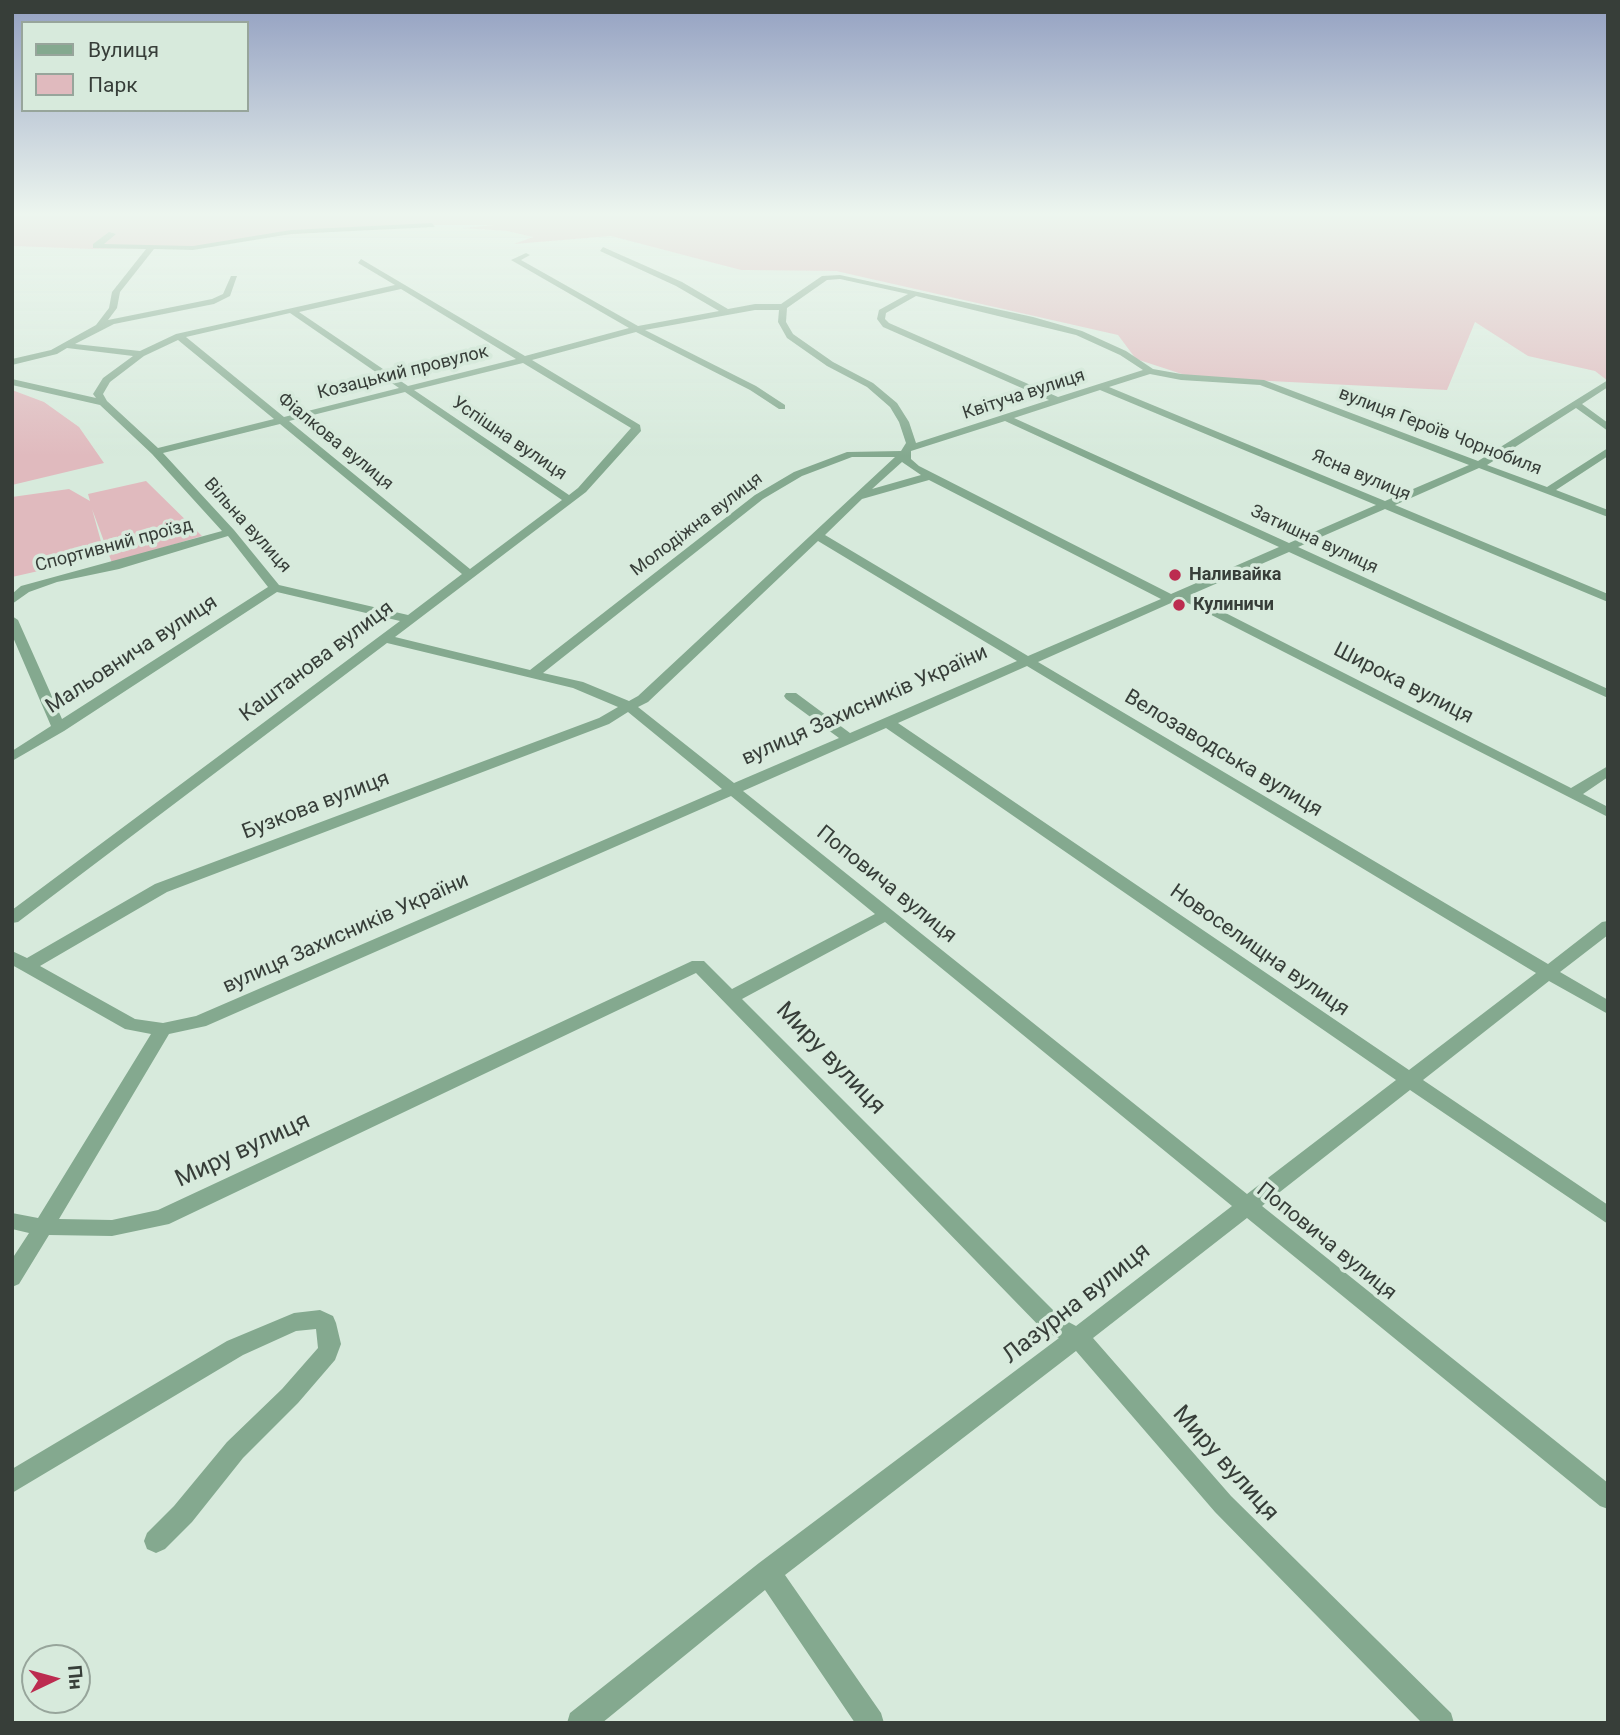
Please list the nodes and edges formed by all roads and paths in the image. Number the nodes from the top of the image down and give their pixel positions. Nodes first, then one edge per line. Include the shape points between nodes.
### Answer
1 (116, 294) edge
2 (227, 294) edge
3 (364, 294) edge
4 (414, 294) edge
5 (577, 294) edge
6 (696, 294) edge
7 (802, 294) edge
8 (913, 294) edge
9 (919, 294) edge
10 (783, 307) junction
11 (291, 310) junction
12 (727, 312) junction
13 (99, 327) junction
14 (639, 328) junction
15 (179, 336) junction
16 (68, 346) junction
17 (141, 354) junction
18 (522, 360) junction
19 (12, 362) edge
20 (1150, 371) junction
21 (12, 382) edge
22 (1608, 383) edge
23 (1101, 387) junction
24 (407, 388) junction
25 (1058, 401) junction
26 (103, 403) junction
27 (1576, 404) junction
28 (782, 407) dead end
29 (1007, 418) junction
30 (279, 419) junction
31 (1608, 428) edge
32 (1608, 451) edge
33 (156, 452) junction
34 (905, 452) junction
35 (1478, 464) junction
36 (930, 476) junction
37 (1548, 491) junction
38 (858, 498) junction
39 (569, 500) junction
40 (1384, 505) junction
41 (1608, 514) edge
42 (230, 532) junction
43 (817, 535) junction
44 (1287, 547) junction
45 (469, 574) junction
46 (275, 587) junction
47 (1174, 596) junction
48 (1608, 598) edge
49 (12, 600) edge
50 (409, 619) junction
51 (12, 620) edge
52 (384, 638) junction
53 (1025, 660) junction
54 (533, 674) junction
55 (1608, 694) edge
56 (791, 696) dead end
57 (629, 706) junction
58 (885, 721) junction
59 (59, 728) junction
60 (847, 737) junction
61 (12, 757) edge
62 (1608, 770) edge
63 (730, 788) junction
64 (1573, 794) junction
65 (1608, 813) edge
66 (886, 915) junction
67 (12, 918) edge
68 (1608, 926) edge
69 (20, 962) edge
70 (1547, 972) junction
71 (732, 997) junction
72 (1608, 1008) edge
73 (163, 1029) junction
74 (1407, 1081) junction
75 (1246, 1206) junction
76 (1608, 1216) edge
77 (12, 1221) edge
78 (43, 1227) junction
79 (12, 1278) edge
80 (1078, 1338) junction
81 (12, 1482) edge
82 (1608, 1499) edge
83 (156, 1541) dead end
84 (768, 1572) junction
85 (580, 1723) edge
86 (871, 1723) edge
87 (1441, 1723) edge

1 - 13 street via 113,308
2 - 13 street via 214,301
3 - 11 street
4 - 18 street
5 - 14 street
6 - 12 street
7 - 10 street
8 - 25 street via 882,312 886,325
9 - 20 street via 1079,333
10 - 12 street, Козацький провулок
10 - 34 street via 782,322 790,336 894,405 911,443
11 - 15 street
11 - 24 street, Успішна вулиця
12 - 14 street, Козацький провулок
13 - 16 street
14 - 18 street, Козацький провулок
14 - 28 street
15 - 17 street
15 - 30 street, Фіалкова вулиця
16 - 17 street
16 - 19 street
17 - 26 street via 106,380 98,394
18 - 24 street, Козацький провулок
18 - 39 street, Каштанова вулиця via 636,427
20 - 23 street, Квітуча вулиця
20 - 35 street, вулиця Героїв Чорнобиля via 1261,382
21 - 26 street, Вільна вулиця
22 - 27 street, вулиця Захисників України
23 - 25 street, Квітуча вулиця
23 - 40 street, Ясна вулиця
24 - 30 street, Козацький провулок
24 - 39 street, Успішна вулиця
25 - 29 street, Квітуча вулиця
26 - 33 street, Вільна вулиця
27 - 31 street
27 - 35 street, вулиця Захисників України
29 - 34 street, Квітуча вулиця
29 - 44 street, Затишна вулиця
30 - 33 street, Козацький провулок
30 - 45 street, Фіалкова вулиця
32 - 37 street
33 - 42 street, Вільна вулиця
34 - 36 street, Широка вулиця via 905,460
34 - 38 street
34 - 54 street, Молодіжна вулиця via 832,459 759,497
35 - 37 street, вулиця Героїв Чорнобиля
35 - 40 street, вулиця Захисників України
36 - 38 street
36 - 47 street, Широка вулиця
37 - 41 street, вулиця Героїв Чорнобиля
38 - 43 street
39 - 45 street, Каштанова вулиця
40 - 44 street, вулиця Захисників України
40 - 48 street, Ясна вулиця
42 - 46 street, Вільна вулиця
42 - 49 street, Спортивний проїзд via 54,579 24,589
43 - 53 street, Велозаводська вулиця
43 - 57 street via 643,699
44 - 47 street, вулиця Захисників України
44 - 55 street, Затишна вулиця
45 - 50 street, Каштанова вулиця
46 - 50 street, Вільна вулиця
46 - 59 street, Мальовнича вулиця
47 - 53 street, вулиця Захисників України
47 - 64 street, Широка вулиця
50 - 52 street, Каштанова вулиця
51 - 59 street
52 - 54 street, Поповича вулиця
52 - 67 street, Каштанова вулиця
53 - 58 street, вулиця Захисників України
53 - 70 street, Велозаводська вулиця
54 - 57 street, Поповича вулиця via 578,685
56 - 60 street
57 - 63 street, Поповича вулиця
57 - 69 street, Бузкова вулиця via 604,721 161,888
58 - 60 street, вулиця Захисників України
58 - 74 street, Новоселищна вулиця
59 - 61 street, Мальовнича вулиця
60 - 63 street, вулиця Захисників України
62 - 64 street
63 - 66 street, Поповича вулиця
63 - 73 street, вулиця Захисників України via 200,1022
64 - 65 street, Широка вулиця
66 - 71 street
66 - 75 street, Поповича вулиця
68 - 70 street, Лазурна вулиця
69 - 73 street, вулиця Захисників України via 131,1025
70 - 72 street, Велозаводська вулиця
70 - 74 street, Лазурна вулиця
71 - 78 street, Миру вулиця via 698,965 163,1218 112,1228
71 - 80 street, Миру вулиця via 1053,1325
73 - 78 street
74 - 75 street, Лазурна вулиця
74 - 76 street, Новоселищна вулиця
75 - 80 street, Лазурна вулиця
75 - 82 street, Поповича вулиця
77 - 78 street, Миру вулиця
78 - 79 street
80 - 84 street, Лазурна вулиця
80 - 87 street, Миру вулиця via 1223,1504
81 - 83 street via 235,1348 294,1322 320,1318 330,1344 327,1353
84 - 85 street, Лазурна вулиця
84 - 86 street

